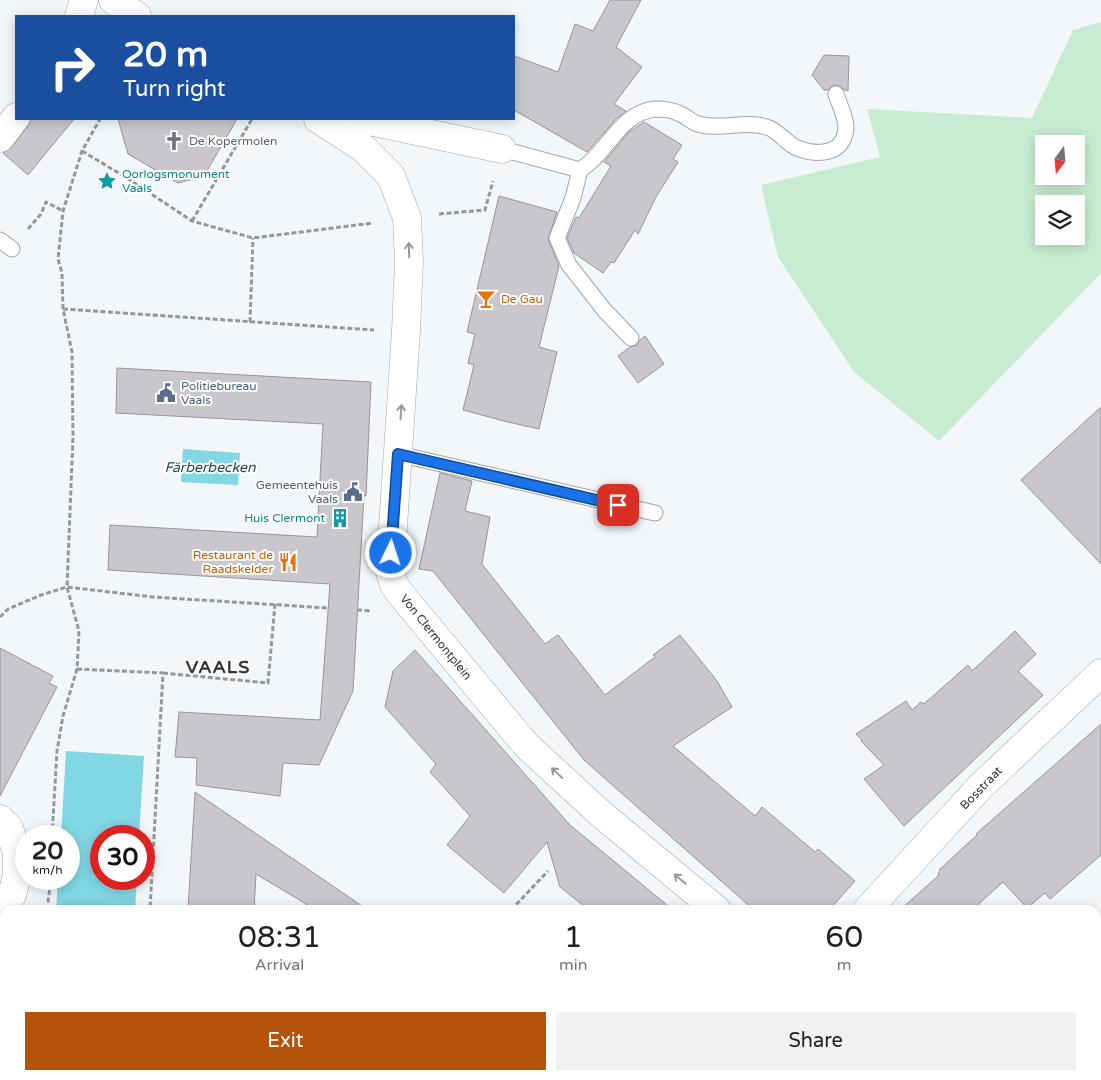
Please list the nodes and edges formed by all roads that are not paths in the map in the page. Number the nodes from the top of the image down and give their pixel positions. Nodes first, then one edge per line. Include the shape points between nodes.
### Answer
1 (84, 0) edge
2 (113, 0) edge
3 (79, 15) edge
4 (136, 15) edge
5 (836, 94) dead end
6 (15, 118) edge
7 (320, 120) edge
8 (365, 120) edge
9 (0, 138) edge
10 (502, 149) joint
11 (580, 170) junction
12 (631, 338) dead end
13 (398, 454) junction
14 (655, 513) dead end
15 (1101, 672) edge
16 (0, 819) edge
17 (6, 905) edge
18 (711, 905) edge
19 (873, 905) edge

1 - 3 street
2 - 4 street
5 - 11 lane via 846,126 842,142 834,150 818,153 796,148 772,129 757,124 697,124 678,112 656,109 635,115 613,134 592,163
6 - 9 street
13 -> 7 street, Von Clermontplein via 409,261 408,218 391,176 363,148
8 - 10 street
10 - 11 lane
11 - 12 lane via 557,238 569,265
13 - 14 lane
18 -> 13 street, Von Clermontplein via 601,814 526,745 394,585 390,572
15 - 19 street, Bosstraat via 981,786
16 - 17 street via 9,828 17,853 17,876

